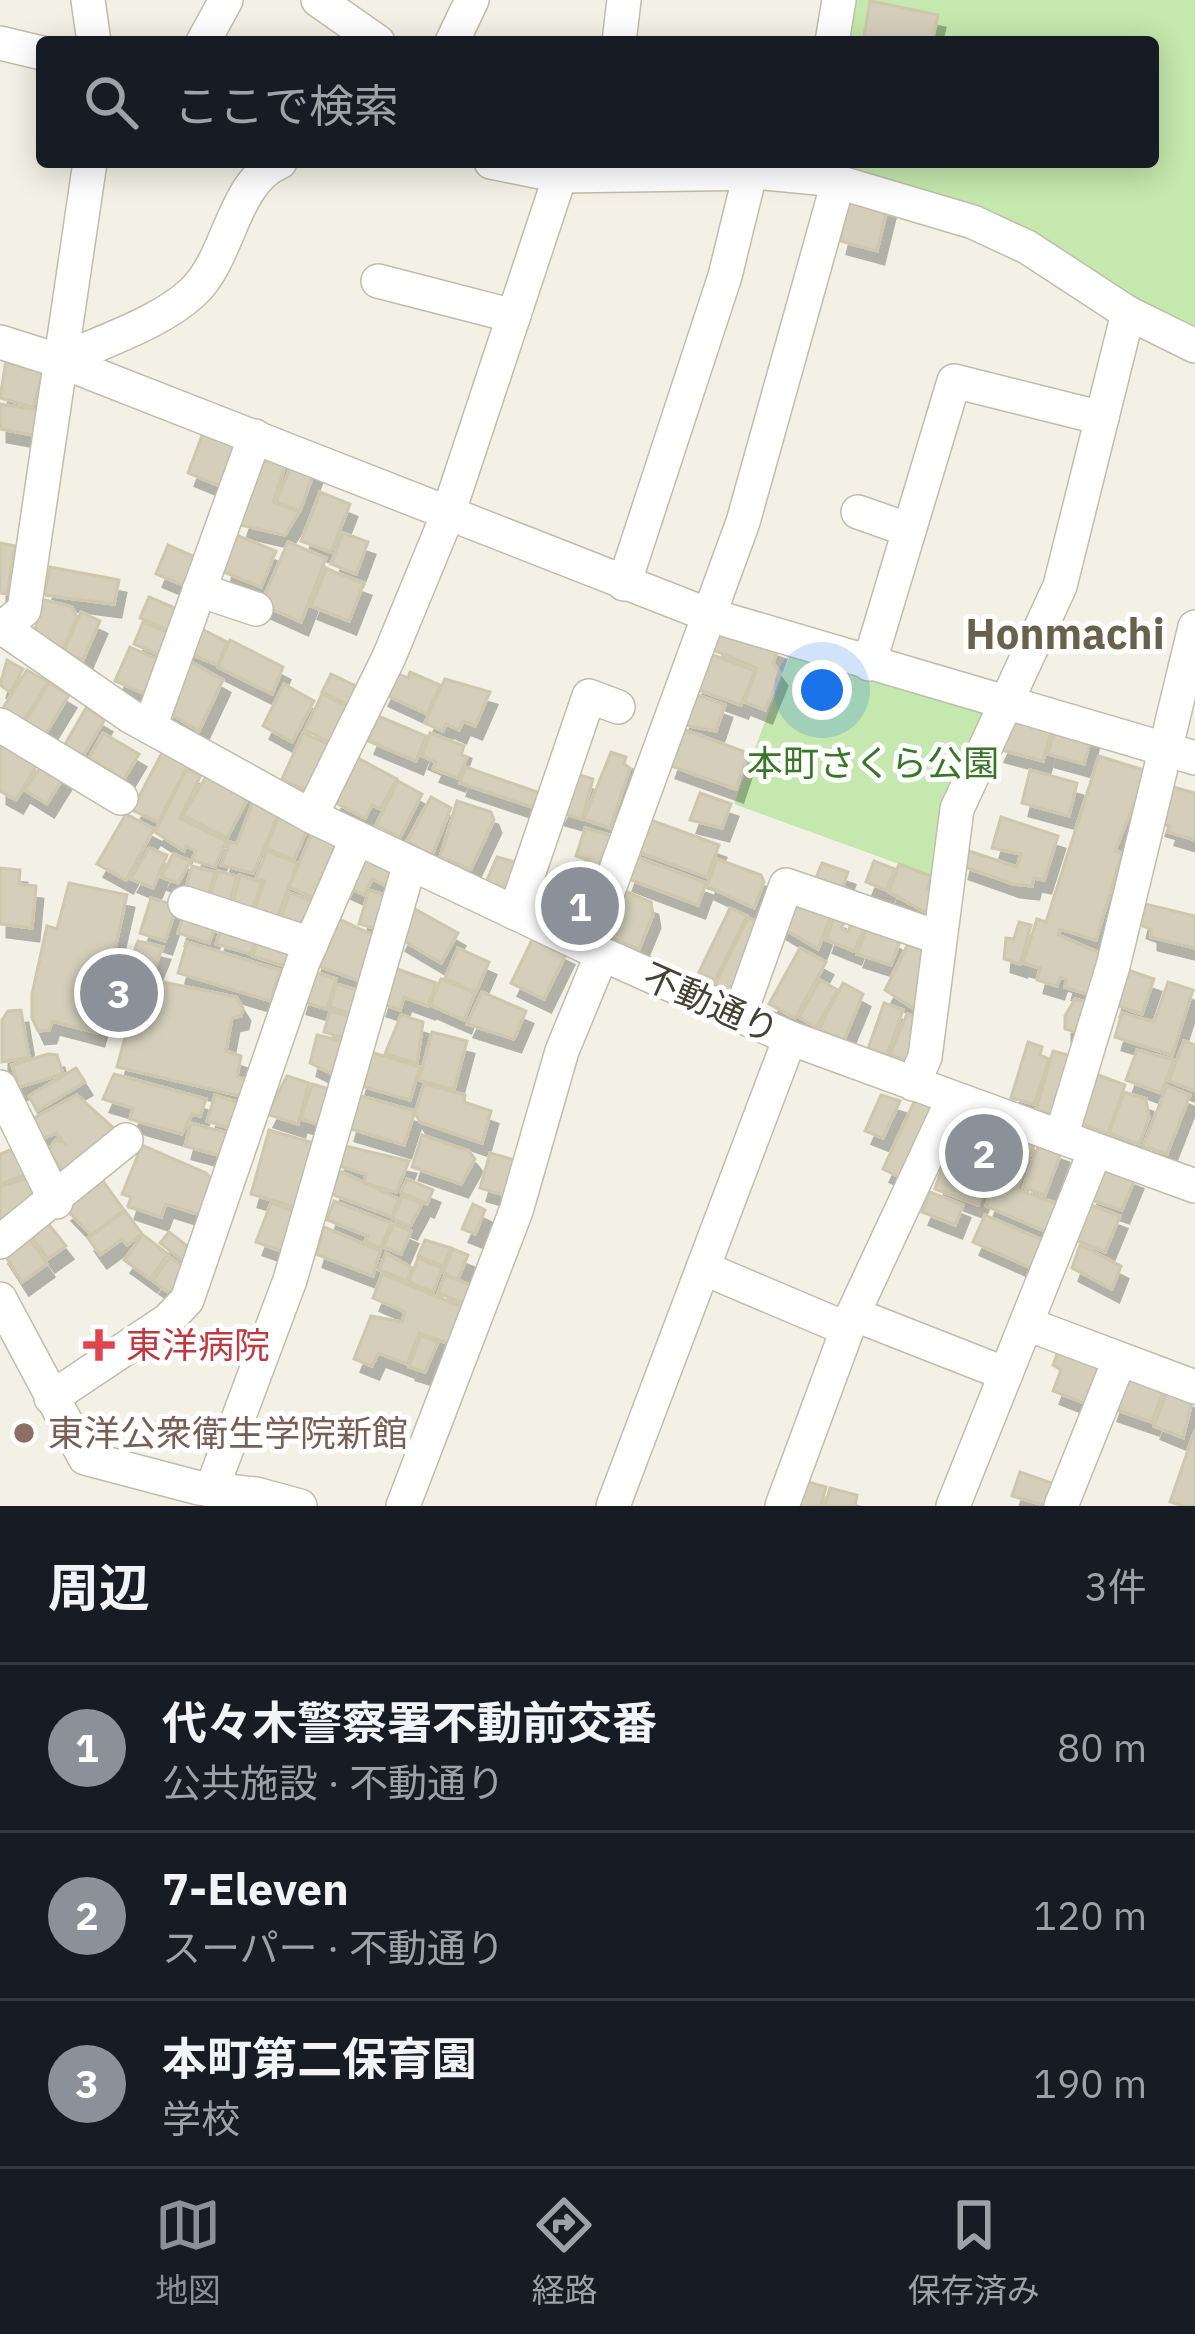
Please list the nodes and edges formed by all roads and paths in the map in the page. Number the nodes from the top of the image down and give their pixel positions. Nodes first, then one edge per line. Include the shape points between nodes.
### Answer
1 (88, 0) edge
2 (226, 0) edge
3 (318, 0) edge
4 (472, 0) edge
5 (624, 0) edge
6 (839, 0) edge
7 (93, 36) edge
8 (206, 36) edge
9 (369, 36) edge
10 (455, 36) edge
11 (621, 36) edge
12 (833, 36) edge
13 (0, 44) edge
14 (36, 52) edge
15 (89, 168) edge
16 (274, 168) edge
17 (521, 168) edge
18 (665, 168) edge
19 (824, 170) edge
20 (750, 174) junction
21 (560, 176) junction
22 (378, 281) dead end
23 (1128, 313) junction
24 (514, 316) junction
25 (0, 342) edge
26 (1195, 346) edge
27 (60, 361) junction
28 (1102, 418) junction
29 (254, 436) junction
30 (858, 512) dead end
31 (448, 514) junction
32 (909, 530) junction
33 (624, 584) junction
34 (200, 590) junction
35 (256, 610) dead end
36 (706, 614) junction
37 (1195, 627) edge
38 (1, 628) edge
39 (869, 664) junction
40 (1006, 704) junction
41 (618, 707) dead end
42 (0, 725) edge
43 (150, 727) junction
44 (1180, 753) edge
45 (122, 798) dead end
46 (311, 816) junction
47 (357, 838) junction
48 (410, 862) junction
49 (185, 903) dead end
50 (515, 913) junction
51 (940, 938) junction
52 (311, 944) junction
53 (595, 950) junction
54 (740, 1014) junction
55 (790, 1039) junction
56 (913, 1084) junction
57 (0, 1087) edge
58 (952, 1099) junction
59 (1060, 1138) junction
60 (126, 1139) dead end
61 (1095, 1150) junction
62 (1195, 1186) edge
63 (56, 1202) junction
64 (0, 1242) edge
65 (703, 1268) junction
66 (0, 1300) edge
67 (850, 1322) junction
68 (1027, 1324) junction
69 (1120, 1361) junction
70 (1006, 1375) junction
71 (1195, 1387) edge
72 (50, 1398) junction
73 (211, 1491) junction
74 (289, 1504) edge
75 (403, 1506) edge
76 (613, 1506) edge
77 (782, 1506) edge
78 (953, 1506) edge
79 (1060, 1506) edge

1 - 7 street
2 - 8 street
3 - 9 street
4 - 10 street
5 - 11 street
6 - 12 street
13 - 14 street
15 - 27 street
16 - 27 street via 249,192 193,293
17 - 21 street
18 - 20 street
18 - 21 street
19 - 20 street
19 - 23 street via 1027,247
19 - 36 street via 835,193 749,500
20 - 33 street via 725,276
21 - 24 street
22 - 24 street
23 - 26 street
23 - 28 street
24 - 31 street
25 - 27 street
27 - 29 street
27 - 38 street via 24,610
28 - 32 street via 954,381
28 - 40 street via 1060,586
29 - 31 street
29 - 34 street
30 - 32 street
31 - 33 street
31 - 46 street
32 - 39 street
33 - 36 street
34 - 35 street
34 - 43 street
36 - 39 street
36 - 53 street
37 - 44 street
38 - 43 street, 不動通り
39 - 40 street
40 - 44 street
40 - 51 street via 957,809
41 - 50 street via 589,696
42 - 45 street
43 - 46 street, 不動通り
44 - 59 street
46 - 47 street, 不動通り
47 - 48 street, 不動通り
47 - 52 street
48 - 50 street, 不動通り
48 - 73 street via 290,1280
49 - 52 street
50 - 53 street, 不動通り
51 - 54 street via 787,885
51 - 56 street via 925,1058
52 - 72 street via 187,1300
53 - 54 street, 不動通り
53 - 75 street via 516,1211
54 - 55 street, 不動通り
55 - 56 street, 不動通り
55 - 65 street
56 - 58 street, 不動通り
57 - 63 street
58 - 59 street, 不動通り
58 - 67 street
59 - 61 street, 不動通り
60 - 63 street
61 - 62 street, 不動通り
61 - 68 street
63 - 64 street
65 - 67 street
65 - 76 street
66 - 72 street
67 - 70 street
67 - 77 street
68 - 69 street
68 - 70 street
69 - 71 street
69 - 79 street
70 - 78 street
72 - 73 street via 85,1458
73 - 74 street

